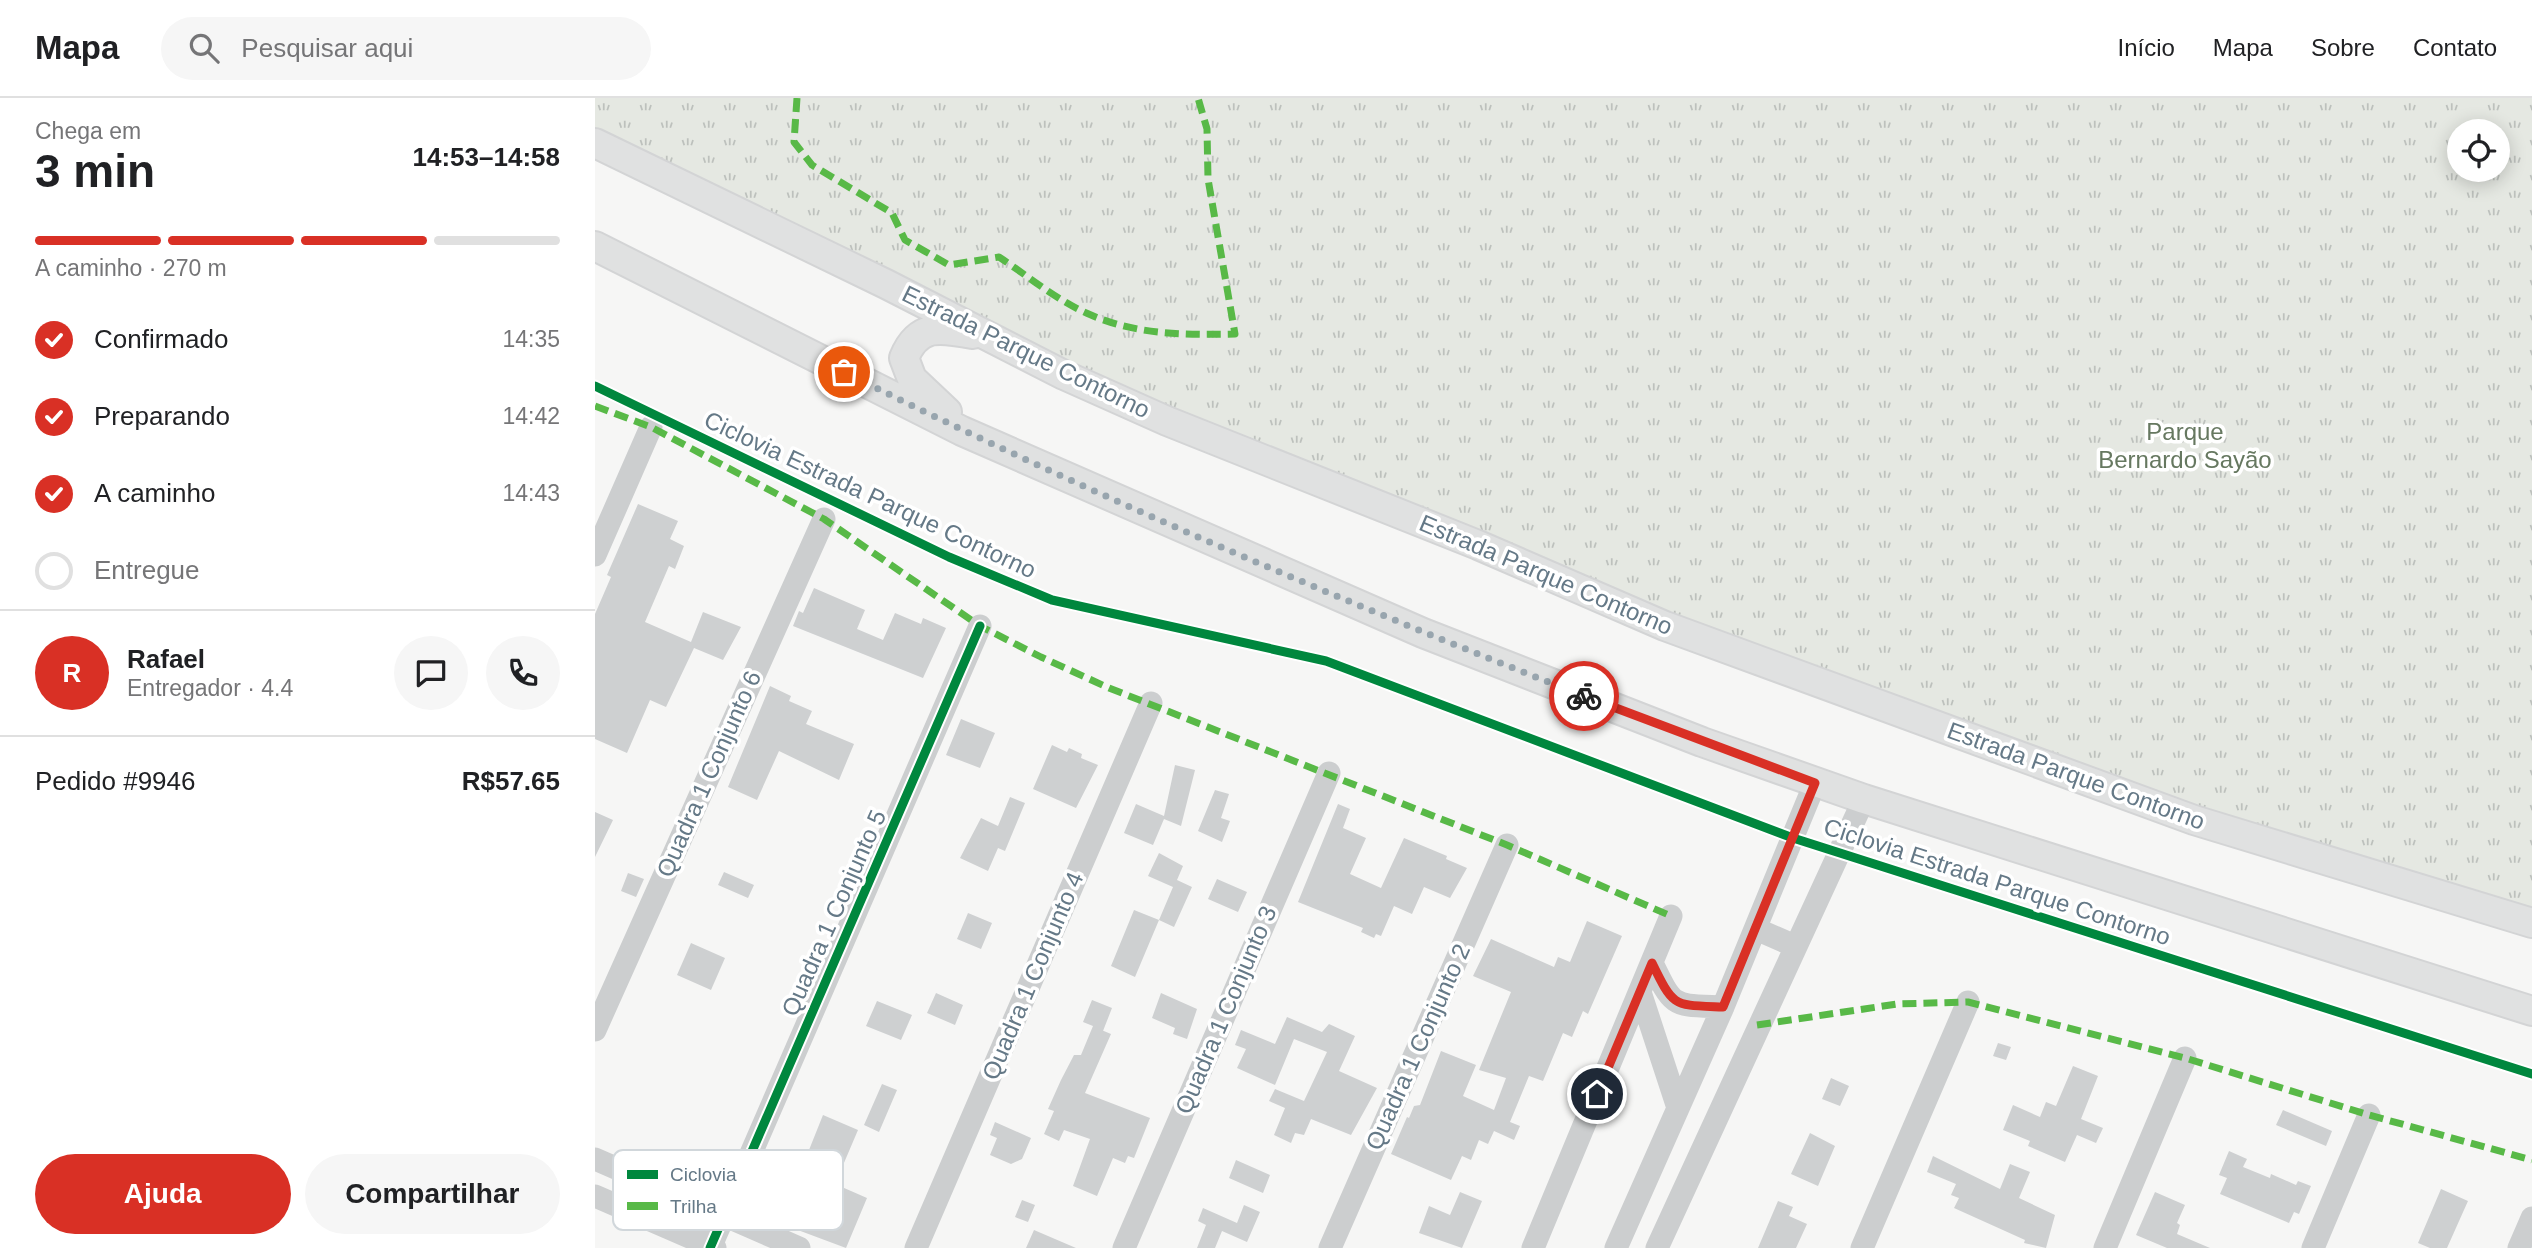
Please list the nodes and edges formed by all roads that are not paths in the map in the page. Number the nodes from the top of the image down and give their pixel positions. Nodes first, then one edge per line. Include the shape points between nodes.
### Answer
1 (595, 143) edge
2 (595, 246) edge
3 (990, 337) junction
4 (651, 427) dead end
5 (963, 431) junction
6 (824, 519) dead end
7 (595, 555) edge
8 (980, 626) dead end
9 (1151, 703) dead end
10 (1329, 772) dead end
11 (1815, 783) junction
12 (1864, 799) junction
13 (1507, 845) dead end
14 (1671, 916) dead end
15 (2532, 923) edge
16 (1756, 929) junction
17 (1795, 946) junction
18 (1652, 963) junction
19 (1640, 992) junction
20 (1726, 999) junction
21 (1968, 1002) dead end
22 (1766, 1005) junction
23 (2532, 1011) edge
24 (595, 1030) edge
25 (2185, 1058) dead end
26 (1678, 1108) junction
27 (2369, 1115) dead end
28 (751, 1150) edge
29 (595, 1158) edge
30 (613, 1166) edge
31 (595, 1196) edge
32 (613, 1204) edge
33 (2532, 1217) edge
34 (673, 1230) edge
35 (718, 1230) edge
36 (758, 1230) edge
37 (712, 1247) edge
38 (799, 1248) edge
39 (916, 1248) edge
40 (1124, 1248) edge
41 (1330, 1248) edge
42 (1534, 1248) edge
43 (1616, 1248) edge
44 (1657, 1248) edge
45 (1862, 1248) edge
46 (2105, 1248) edge
47 (2313, 1248) edge
48 (2519, 1248) edge

1 - 3 main road, Estrada Parque Contorno
2 - 5 main road
3 - 5 main road via 931,331 911,340 904,358 912,379
3 - 15 main road, Estrada Parque Contorno via 1156,416 1478,545 1665,626 2194,820
4 - 7 street
5 - 11 main road via 1423,633
6 - 24 street, Quadra 1 Conjunto 6
8 - 28 street, Quadra 1 Conjunto 5
9 - 39 street, Quadra 1 Conjunto 4
10 - 40 street, Quadra 1 Conjunto 3
11 - 12 main road
11 - 16 street
12 - 17 street
12 - 23 main road
13 - 41 street, Quadra 1 Conjunto 2
14 - 18 street
16 - 17 street
16 - 20 street
17 - 22 street
18 - 19 street
18 - 20 street via 1669,997 1678,1004
19 - 26 street
19 - 42 street
20 - 22 street
20 - 26 street
21 - 45 street
22 - 44 street
25 - 46 street
26 - 43 street
27 - 47 street
29 - 30 street
31 - 32 street
33 - 48 street
34 - 37 street
35 - 37 street, Quadra 1 Conjunto 5
36 - 38 street

